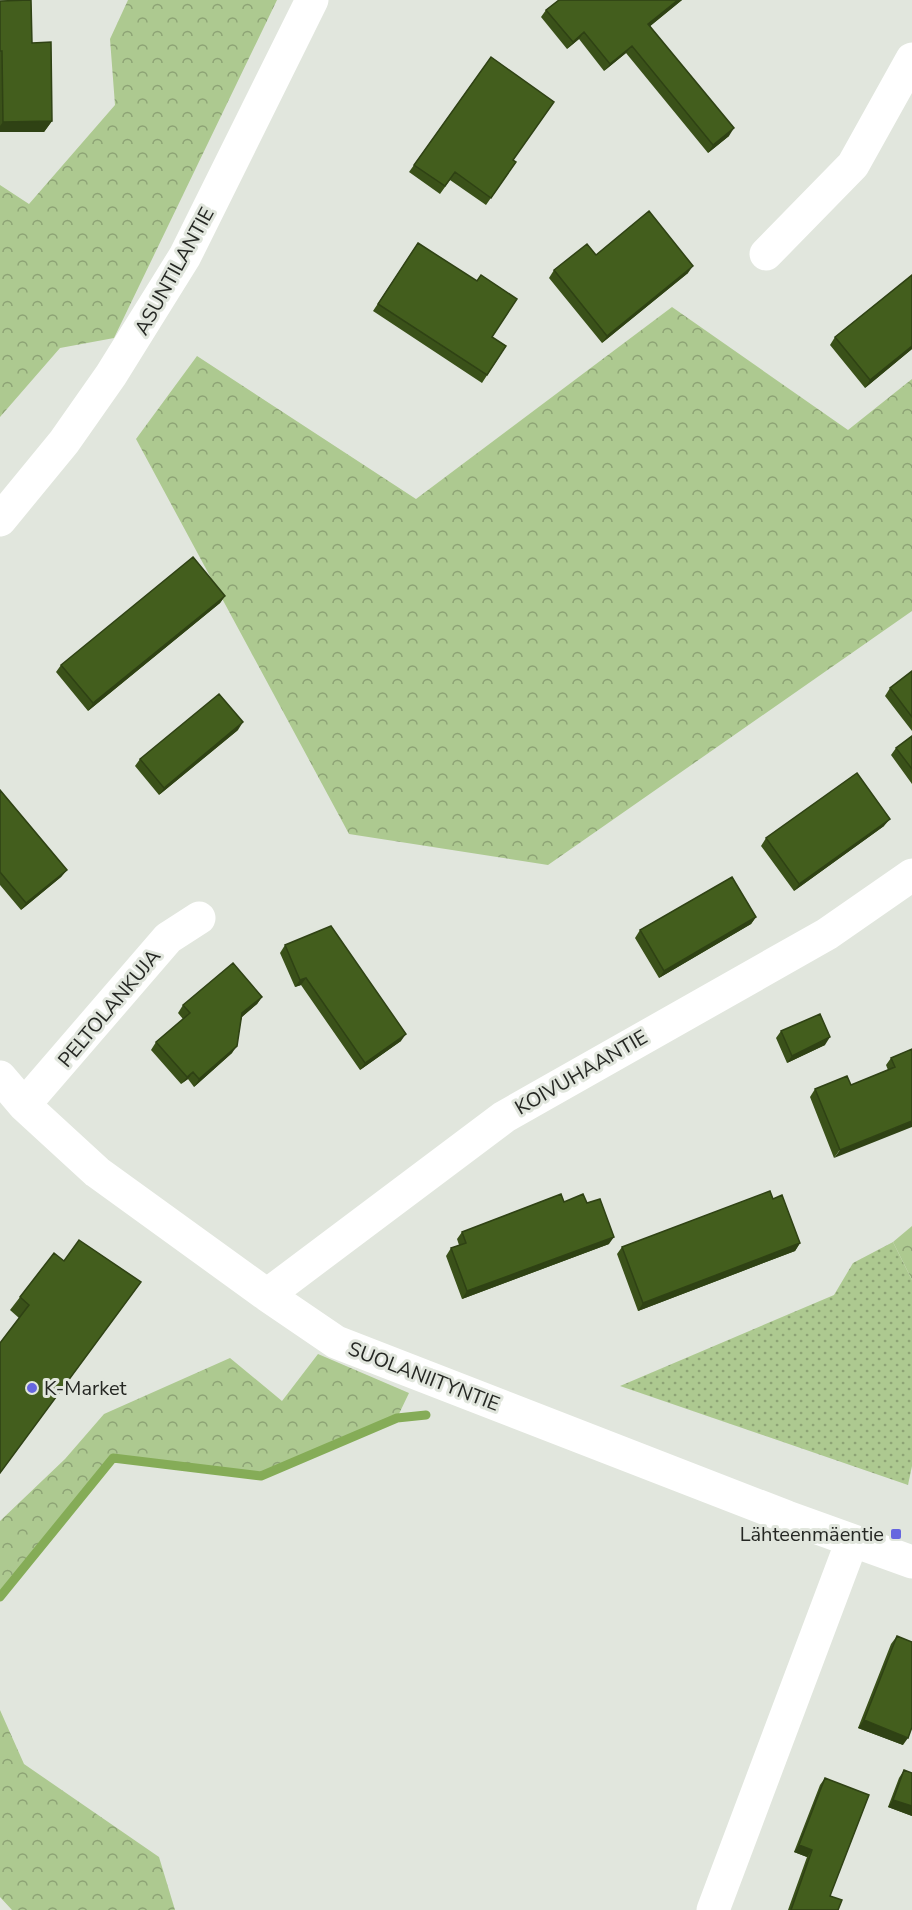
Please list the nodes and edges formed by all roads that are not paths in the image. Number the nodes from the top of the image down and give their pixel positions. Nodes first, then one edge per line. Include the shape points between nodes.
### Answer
1 (312, 0) edge
2 (912, 59) edge
3 (766, 254) dead end
4 (0, 520) edge
5 (912, 875) edge
6 (199, 918) dead end
7 (0, 1077) edge
8 (24, 1105) junction
9 (267, 1295) junction
10 (852, 1541) junction
11 (912, 1562) edge
12 (713, 1910) edge

1 - 4 street, ASUNTILANTIE via 167,287 64,442
2 - 3 street via 853,165
5 - 9 street, KOIVUHAANTIE via 827,934 504,1117
6 - 8 street, PELTOLANKUJA via 168,938
7 - 8 street, SUOLANIITYNTIE
8 - 9 street, SUOLANIITYNTIE via 97,1172
9 - 10 street, SUOLANIITYNTIE via 336,1342
10 - 11 street, SUOLANIITYNTIE
10 - 12 street

